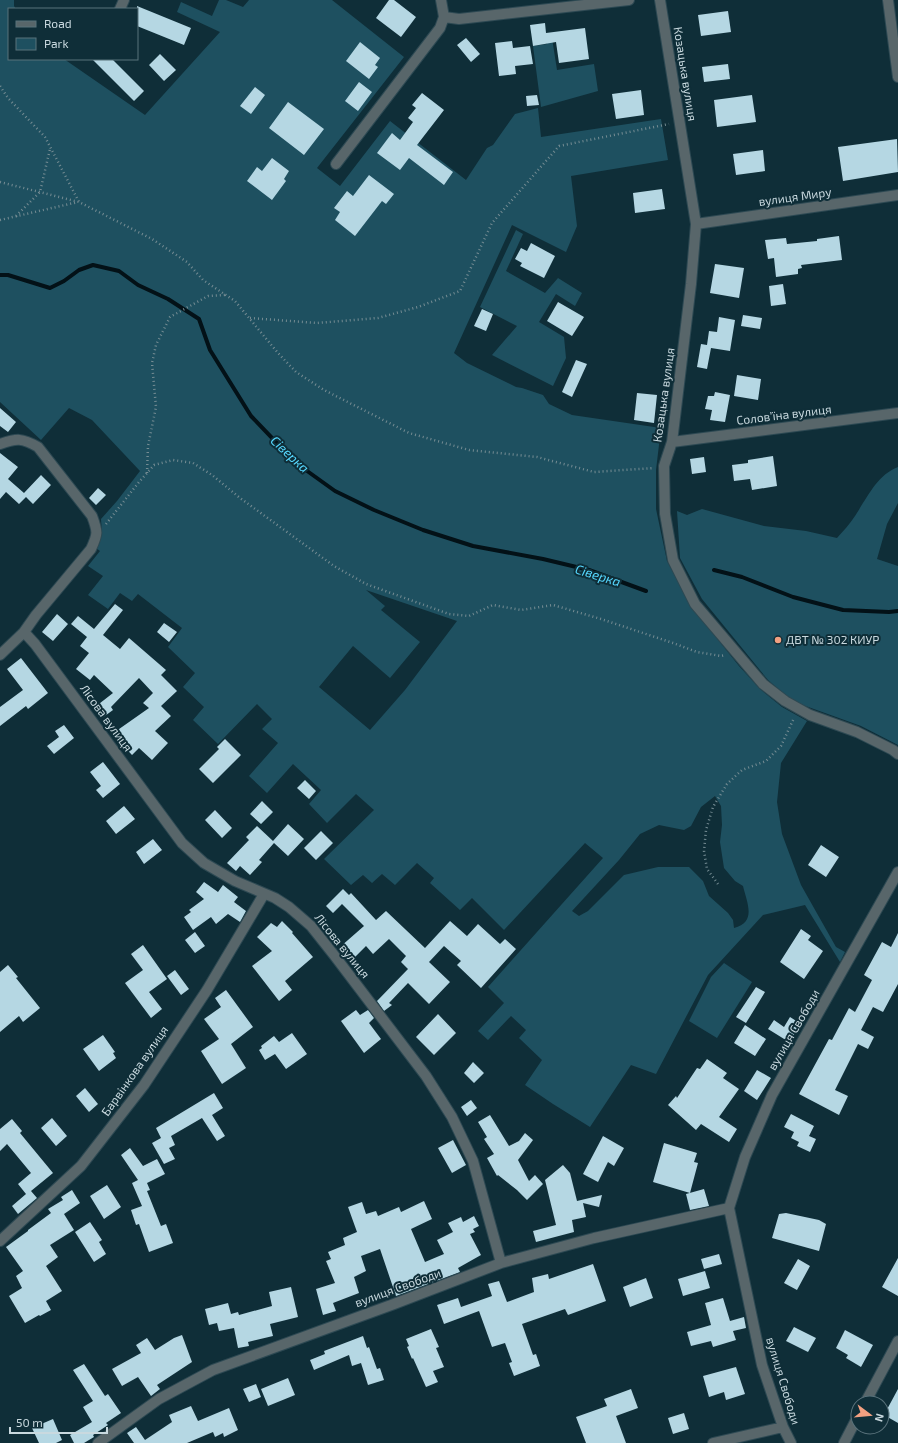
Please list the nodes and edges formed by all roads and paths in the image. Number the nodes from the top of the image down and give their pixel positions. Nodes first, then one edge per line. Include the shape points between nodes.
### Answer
1 (441, 0) edge
2 (629, 0) edge
3 (660, 0) edge
4 (888, 0) edge
5 (444, 17) junction
6 (898, 77) edge
7 (0, 86) edge
8 (679, 122) junction
9 (50, 148) junction
10 (336, 164) dead end
11 (0, 182) edge
12 (40, 192) junction
13 (898, 195) edge
14 (79, 202) junction
15 (16, 217) junction
16 (0, 220) edge
17 (696, 224) junction
18 (226, 295) junction
19 (249, 318) junction
20 (898, 413) edge
21 (672, 442) junction
22 (0, 444) edge
23 (664, 466) junction
24 (147, 473) junction
25 (97, 536) junction
26 (24, 632) junction
27 (735, 652) junction
28 (0, 655) edge
29 (798, 708) junction
30 (898, 754) edge
31 (898, 872) edge
32 (718, 884) dead end
33 (264, 894) junction
34 (729, 1208) junction
35 (0, 1241) edge
36 (502, 1263) junction
37 (898, 1341) edge
38 (869, 1395) edge
39 (783, 1427) junction
40 (850, 1431) edge
41 (98, 1443) edge
42 (713, 1443) edge
43 (790, 1443) edge
44 (844, 1443) edge

1 - 5 street
2 - 5 street via 459,19
3 - 8 street, Козацька вулиця
4 - 6 street
5 - 10 street via 440,28
7 - 9 path via 45,138
8 - 17 street, Козацька вулиця
8 - 19 path via 560,146 492,223 460,291 418,307 378,318 317,323
9 - 12 path
9 - 14 path
11 - 12 path
12 - 14 path
12 - 15 path
13 - 17 street, вулиця Миру
14 - 15 path
14 - 18 path via 152,239 187,262 203,280
15 - 16 path
17 - 21 street, Козацька вулиця
18 - 19 path via 235,301
18 - 24 path via 208,296 170,317 156,345 152,363 156,407 148,446
19 - 23 path via 296,372 324,390 410,432 469,450 537,457 594,472
20 - 21 street, Соловʼїна вулиця
21 - 23 street, Козацька вулиця
22 - 25 street via 12,440 26,440 38,447 92,516
23 - 27 street, Козацька вулиця via 665,514 672,560 695,604
24 - 25 path
24 - 27 path via 154,465 173,460 193,462 334,566 366,584 449,614 469,616 493,605 522,610 553,605 698,652 721,656
25 - 26 street via 91,549
26 - 28 street
26 - 33 street, Лісова вулиця via 182,842 204,863
27 - 29 street, Козацька вулиця via 763,684
29 - 30 street, Козацька вулиця via 858,732
29 - 32 path via 781,746 766,761 742,770 727,784 713,808 706,830 704,851 707,869
31 - 34 street, вулиця Свободи via 772,1094 745,1157
33 - 35 street, Барвінкова вулиця via 207,990 144,1084 81,1166
33 - 36 street, Лісова вулиця via 290,907 311,926 426,1076 452,1117 473,1161
34 - 36 street, вулиця Свободи via 594,1238
34 - 39 street, вулиця Свободи via 762,1365
36 - 41 street, вулиця Свободи via 213,1370 159,1399
37 - 38 street
39 - 42 street
39 - 43 street, вулиця Свободи
40 - 44 street

